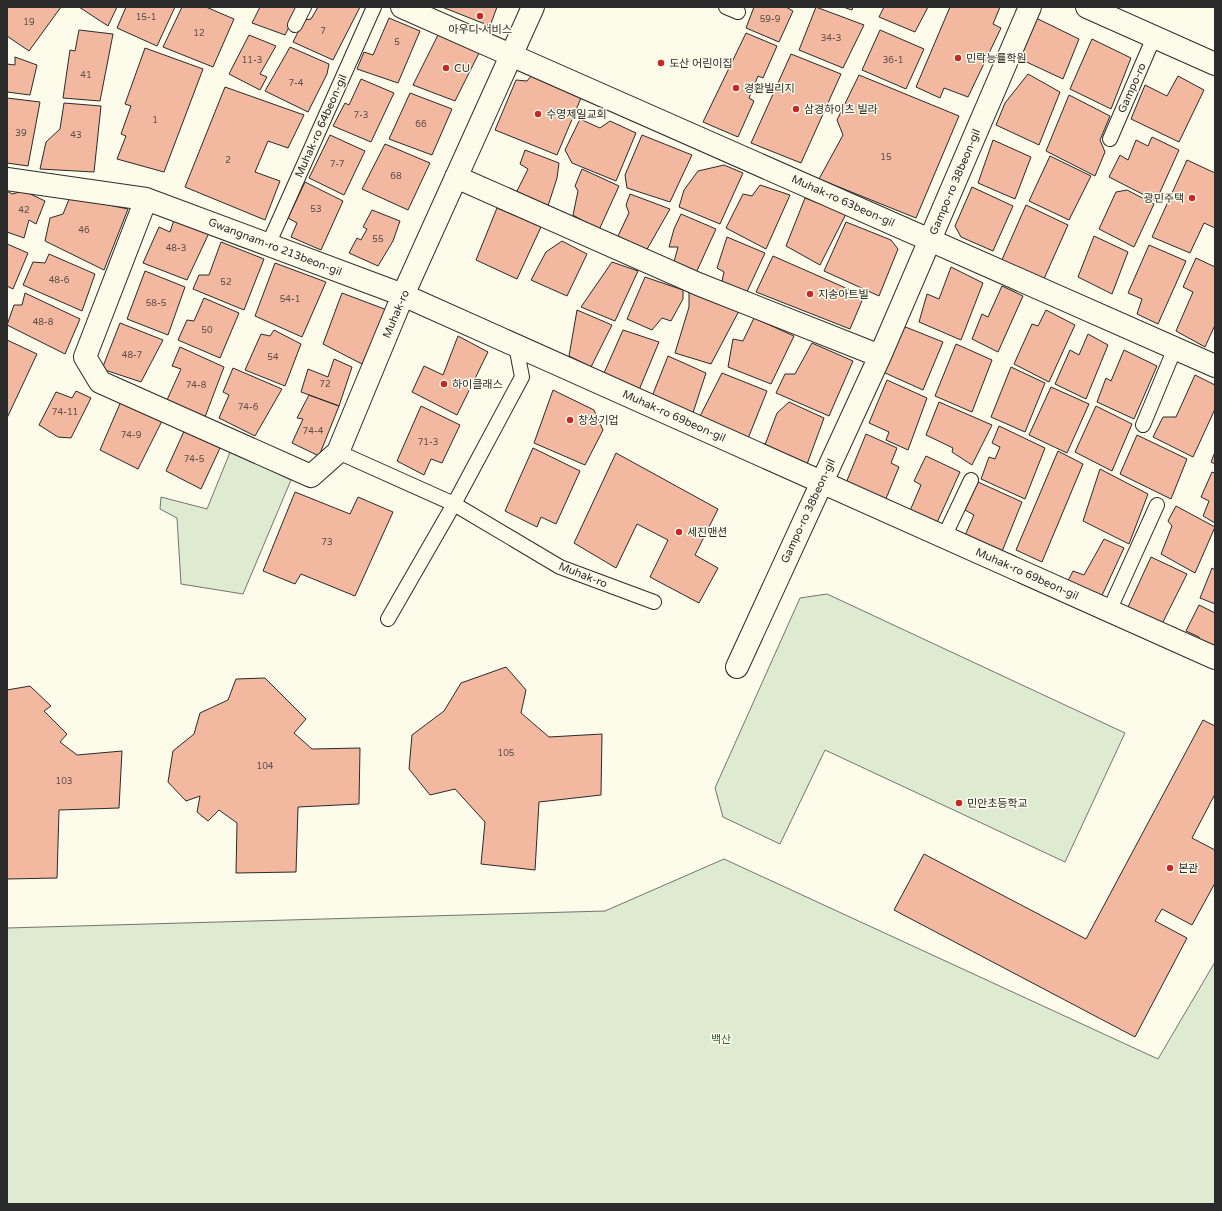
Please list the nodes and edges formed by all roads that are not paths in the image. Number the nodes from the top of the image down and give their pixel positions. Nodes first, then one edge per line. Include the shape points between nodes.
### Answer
1 (304, 7) edge
2 (374, 7) edge
3 (402, 7) edge
4 (533, 7) edge
5 (1030, 7) edge
6 (1087, 7) edge
7 (295, 25) dead end
8 (1154, 37) junction
9 (512, 54) junction
10 (1215, 64) edge
11 (1110, 139) dead end
12 (456, 177) junction
13 (7, 179) edge
14 (146, 199) junction
15 (930, 240) junction
16 (268, 245) junction
17 (403, 295) junction
18 (516, 346) junction
19 (1174, 348) junction
20 (880, 356) junction
21 (1215, 366) edge
22 (1143, 425) dead end
23 (338, 452) junction
24 (971, 480) dead end
25 (822, 482) junction
26 (454, 504) junction
27 (1157, 504) dead end
28 (944, 537) junction
29 (654, 602) dead end
30 (1109, 611) junction
31 (388, 620) dead end
32 (1215, 658) edge
33 (737, 667) dead end

1 - 7 lane
2 - 16 lane, Muhak-ro 64beon-gil
3 - 9 street
4 - 9 street, Muhak-ro
5 - 15 street, Gampo-ro 38beon-gil
6 - 8 street
8 - 10 street
8 - 11 lane, Gampo-ro
9 - 12 street, Muhak-ro
9 - 15 street, Muhak-ro 63beon-gil
12 - 17 street, Muhak-ro
12 - 20 street via 698,284
13 - 14 street, Gwangnam-ro 213beon-gil
14 - 16 street, Gwangnam-ro 213beon-gil
14 - 23 street, Muhak-ro via 85,356 100,382 312,476
15 - 19 street, Muhak-ro 63beon-gil
15 - 20 street, Gampo-ro 38beon-gil
16 - 17 street, Gwangnam-ro 213beon-gil
17 - 18 street, Muhak-ro 69beon-gil
17 - 23 street, Muhak-ro
18 - 25 street, Muhak-ro 69beon-gil
18 - 26 lane via 522,377
19 - 21 street, Muhak-ro 63beon-gil
19 - 22 lane
20 - 25 street, Gampo-ro 38beon-gil
23 - 26 lane, Muhak-ro
24 - 28 lane
25 - 28 street, Muhak-ro 69beon-gil
25 - 33 street, Gampo-ro 38beon-gil
26 - 29 lane, Muhak-ro via 560,567
26 - 31 lane
27 - 30 lane
28 - 30 street, Muhak-ro 69beon-gil
30 - 32 street, Muhak-ro 69beon-gil

